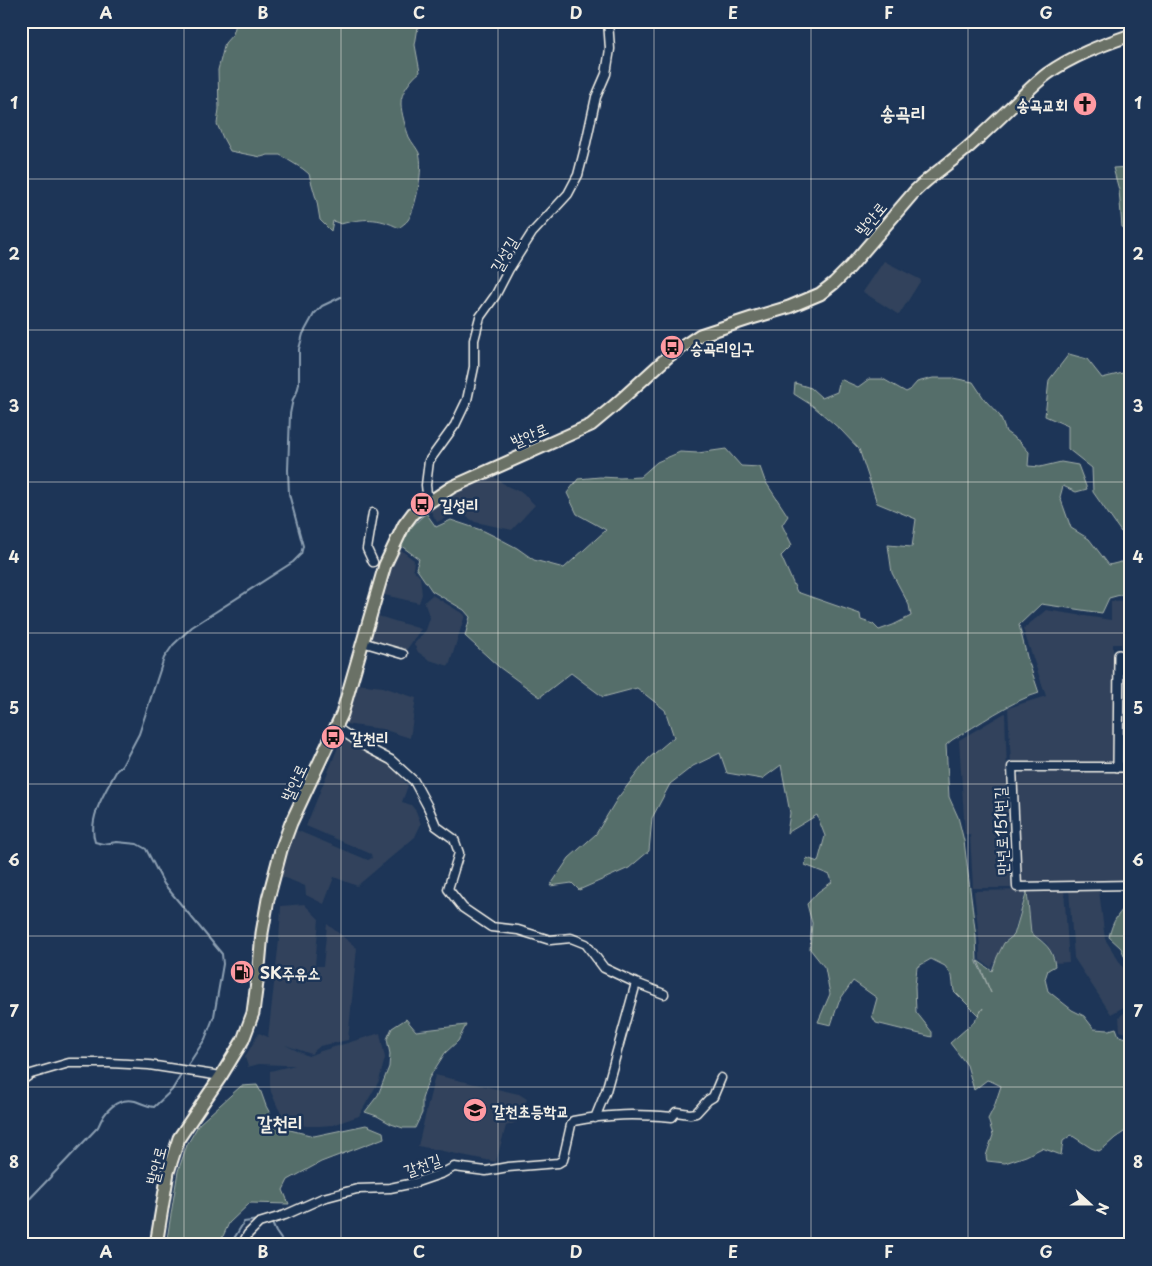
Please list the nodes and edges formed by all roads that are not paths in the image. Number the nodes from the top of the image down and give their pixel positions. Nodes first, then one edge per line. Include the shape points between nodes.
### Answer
1 (608, 21) edge
2 (1131, 35) edge
3 (432, 501) junction
4 (373, 513) dead end
5 (372, 562) dead end
6 (362, 642) junction
7 (403, 654) dead end
8 (1119, 655) dead end
9 (336, 728) junction
10 (1118, 767) junction
11 (1131, 767) edge
12 (1131, 885) edge
13 (636, 983) junction
14 (664, 994) dead end
15 (221, 1076) junction
16 (721, 1078) dead end
17 (21, 1081) edge
18 (595, 1118) junction
19 (156, 1245) edge
20 (242, 1245) edge

1 - 3 street, 길성길 via 610,49 606,74 596,97 578,175 568,194 532,233 480,317 467,400 455,425 429,461 426,485
2 - 3 main road, 발안로 via 1081,54 1047,74 973,143 925,180 850,267 820,294 700,335 670,355 591,424 474,477
3 - 6 main road, 발안로 via 413,513 384,565
4 - 5 street via 367,549
6 - 7 street
6 - 9 main road, 발안로
8 - 10 street
9 - 13 street via 391,760 414,781 436,826 454,840 459,852 448,889 463,908 491,927 518,930 550,940 571,938 586,944 604,968
9 - 15 main road, 발안로 via 281,850 262,933 253,1013 243,1040
10 - 11 street, 만년로151번길
10 - 12 street, 만년로151번길 via 1012,767 1017,887
13 - 14 street
13 - 18 street via 606,1091
15 - 17 street via 149,1065 69,1063 31,1074
15 - 19 main road, 발안로 via 179,1138 168,1172
16 - 18 street, 갈천길 via 713,1097 696,1113
18 - 20 street, 갈천길 via 574,1121 563,1160 558,1162 486,1171 454,1167 414,1183 357,1189 323,1198 259,1224

